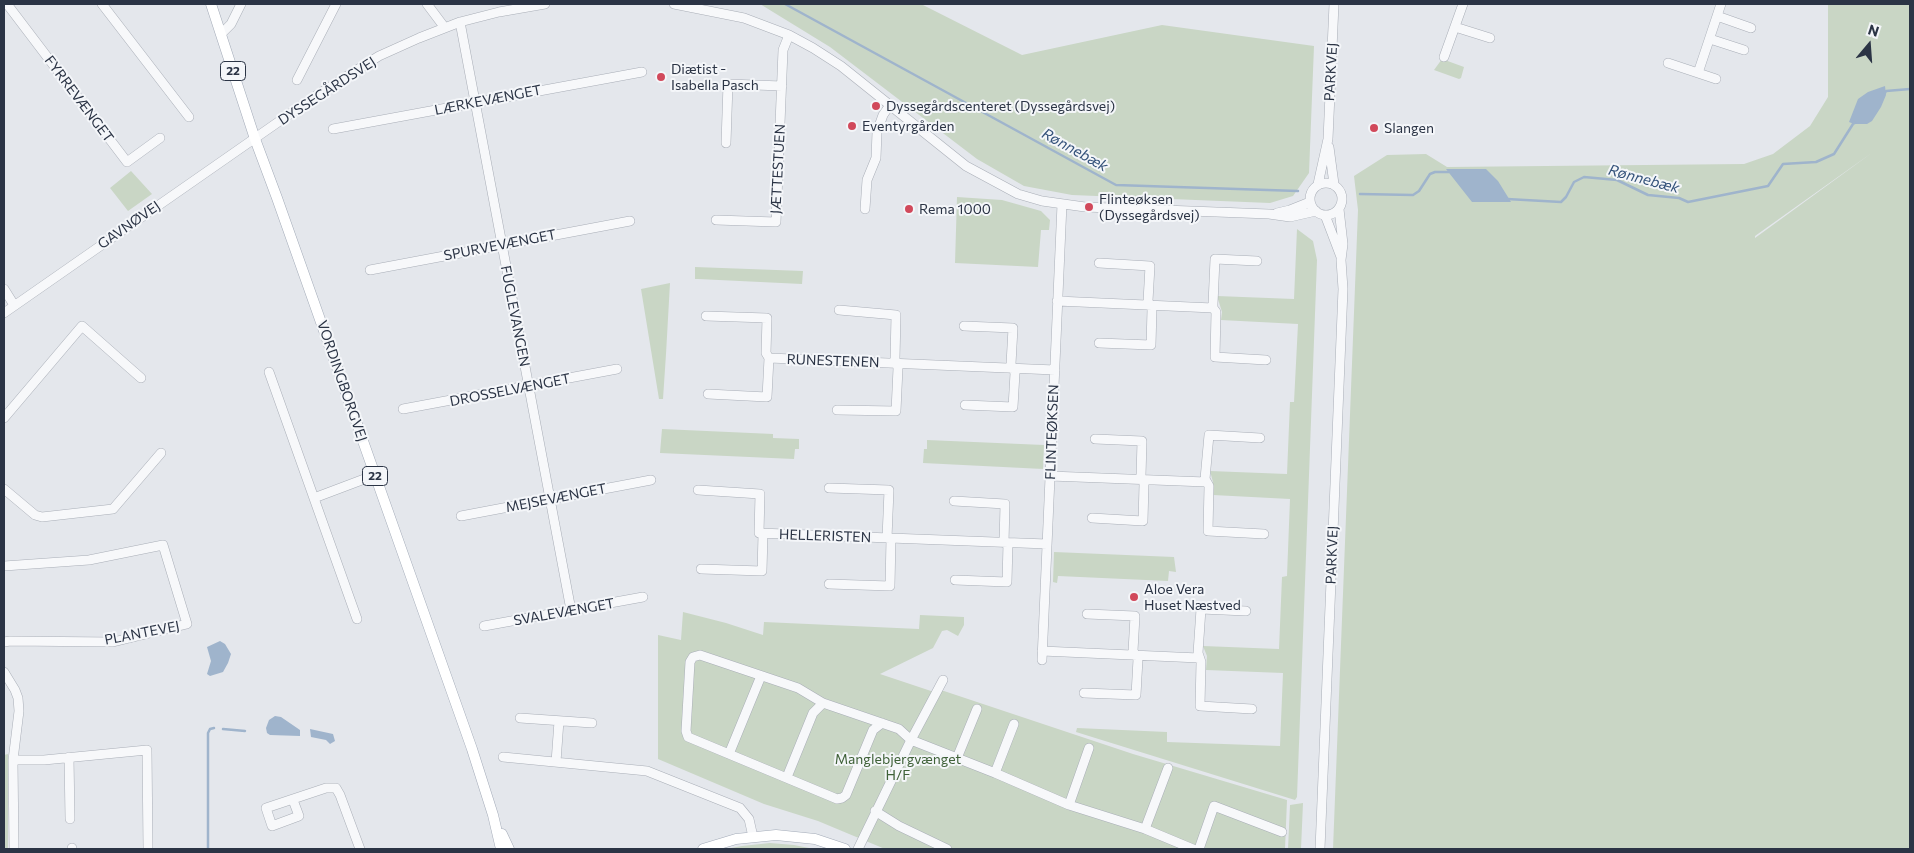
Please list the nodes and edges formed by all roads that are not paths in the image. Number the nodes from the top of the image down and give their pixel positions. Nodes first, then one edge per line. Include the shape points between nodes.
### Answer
1 (7, 4) edge
2 (102, 4) edge
3 (211, 4) edge
4 (241, 4) edge
5 (336, 4) edge
6 (427, 4) edge
7 (545, 4) edge
8 (674, 4) edge
9 (1334, 4) edge
10 (1463, 4) edge
11 (1721, 4) edge
12 (1717, 16) junction
13 (460, 22) junction
14 (1455, 27) junction
15 (445, 28) junction
16 (1751, 28) dead end
17 (222, 34) junction
18 (789, 35) junction
19 (1490, 38) dead end
20 (1710, 40) junction
21 (1744, 50) dead end
22 (1444, 57) dead end
23 (1668, 63) dead end
24 (642, 72) dead end
25 (1698, 73) junction
26 (1716, 79) dead end
27 (297, 80) dead end
28 (782, 86) junction
29 (475, 103) junction
30 (890, 105) junction
31 (189, 117) dead end
32 (333, 129) dead end
33 (160, 138) dead end
34 (255, 139) junction
35 (1328, 139) junction
36 (726, 143) dead end
37 (1318, 184) junction
38 (1334, 184) junction
39 (1310, 202) junction
40 (1062, 204) junction
41 (865, 209) dead end
42 (1339, 209) junction
43 (1316, 211) junction
44 (1269, 214) junction
45 (1326, 215) junction
46 (716, 220) dead end
47 (630, 221) dead end
48 (502, 245) junction
49 (1342, 260) junction
50 (1257, 261) dead end
51 (1099, 263) dead end
52 (370, 270) dead end
53 (4, 289) edge
54 (1057, 301) junction
55 (14, 305) junction
56 (1151, 305) junction
57 (1213, 308) junction
58 (839, 310) dead end
59 (4, 313) edge
60 (706, 316) dead end
61 (964, 326) dead end
62 (1099, 343) dead end
63 (769, 358) junction
64 (1266, 360) dead end
65 (896, 363) junction
66 (1013, 368) junction
67 (617, 369) dead end
68 (1055, 370) junction
69 (269, 372) dead end
70 (141, 378) dead end
71 (529, 387) junction
72 (708, 394) dead end
73 (965, 406) dead end
74 (402, 409) dead end
75 (837, 410) dead end
76 (4, 418) edge
77 (1260, 438) dead end
78 (1095, 439) dead end
79 (160, 453) dead end
80 (375, 475) junction
81 (1050, 476) junction
82 (651, 480) dead end
83 (1143, 480) junction
84 (1206, 482) junction
85 (829, 488) dead end
86 (4, 489) edge
87 (698, 490) dead end
88 (314, 498) junction
89 (550, 499) junction
90 (954, 501) dead end
91 (461, 516) dead end
92 (1092, 518) dead end
93 (763, 534) junction
94 (1264, 534) dead end
95 (889, 538) junction
96 (1006, 543) junction
97 (1047, 544) junction
98 (4, 566) edge
99 (701, 569) dead end
100 (955, 580) dead end
101 (829, 584) dead end
102 (643, 597) dead end
103 (571, 610) junction
104 (1246, 611) dead end
105 (1087, 614) dead end
106 (357, 620) dead end
107 (484, 626) dead end
108 (4, 642) edge
109 (1136, 655) junction
110 (1200, 658) junction
111 (4, 672) edge
112 (761, 676) junction
113 (943, 680) dead end
114 (1084, 693) dead end
115 (823, 703) junction
116 (977, 708) dead end
117 (1252, 709) dead end
118 (520, 718) dead end
119 (558, 721) junction
120 (592, 723) dead end
121 (882, 723) junction
122 (1014, 724) dead end
123 (911, 740) junction
124 (1089, 748) dead end
125 (729, 754) junction
126 (69, 757) junction
127 (503, 757) dead end
128 (957, 758) junction
129 (13, 760) junction
130 (556, 762) junction
131 (1168, 768) dead end
132 (995, 773) junction
133 (787, 777) junction
134 (293, 800) dead end
135 (1069, 805) junction
136 (875, 811) junction
137 (493, 815) junction
138 (70, 820) dead end
139 (1145, 829) junction
140 (1282, 832) dead end
141 (752, 837) junction
142 (14, 849) edge
143 (148, 849) edge
144 (360, 849) edge
145 (501, 849) edge
146 (509, 849) edge
147 (703, 849) edge
148 (845, 849) edge
149 (858, 849) edge
150 (947, 849) edge
151 (1193, 849) edge
152 (1199, 849) edge
153 (1320, 849) edge

1 - 33 street, FYRREVÆNGET via 127,162
2 - 31 street
3 - 17 main road, VORDINGBORGVEJ / 22
4 - 17 street
5 - 27 street
6 - 15 street
7 - 13 street, DYSSEGÅRDSVEJ
8 - 18 street via 744,18
9 - 35 street, PARKVEJ
10 - 14 street
11 - 12 street
12 - 16 street
12 - 20 street
13 - 15 street, DYSSEGÅRDSVEJ
13 - 29 street, FUGLEVANGEN
14 - 19 street
14 - 22 street
15 - 34 street, DYSSEGÅRDSVEJ via 358,68
17 - 34 main road, VORDINGBORGVEJ / 22
18 - 28 street, JÆTTESTUEN via 783,50
18 - 30 street via 841,66
20 - 21 street
20 - 25 street
23 - 25 street
24 - 29 street, LÆRKEVÆNGET
25 - 26 street
28 - 36 street via 728,84
28 - 46 street, JÆTTESTUEN via 776,222
29 - 32 street, LÆRKEVÆNGET
29 - 48 street, FUGLEVANGEN
30 - 40 street via 966,166 993,182 1018,194
30 - 41 street via 876,132 876,158 867,180
34 - 55 street, GAVNØVEJ
34 - 80 main road, VORDINGBORGVEJ / 22
35 - 37 street, PARKVEJ
35 - 38 street, PARKVEJ
37 - 38 street
37 - 39 street
38 - 42 street via 1343,197
39 - 43 street
39 - 44 street
40 - 44 street
40 - 54 street, FLINTEØKSEN
42 - 45 street
42 - 49 street, PARKVEJ
43 - 44 street via 1290,217
43 - 45 street
45 - 49 street, PARKVEJ
47 - 48 street, SPURVEVÆNGET
48 - 52 street, SPURVEVÆNGET
48 - 71 street, FUGLEVANGEN
49 - 153 street, PARKVEJ
50 - 57 street via 1215,259
51 - 56 street via 1150,266 1148,301
53 - 55 street
54 - 56 street
54 - 68 street, FLINTEØKSEN
55 - 59 street, GAVNØVEJ
56 - 57 street
56 - 62 street via 1151,345
57 - 64 street via 1216,312 1215,358
58 - 65 street, RUNESTENEN via 896,315
60 - 63 street, RUNESTENEN via 767,318 766,353
61 - 66 street via 1013,328
63 - 65 street, RUNESTENEN
63 - 72 street, RUNESTENEN via 767,397
65 - 66 street, RUNESTENEN
65 - 75 street, RUNESTENEN via 896,411
66 - 68 street, RUNESTENEN
66 - 73 street via 1013,407
67 - 71 street, DROSSELVÆNGET
68 - 81 street, FLINTEØKSEN
69 - 88 street
70 - 76 street via 82,326
71 - 74 street, DROSSELVÆNGET
71 - 89 street, FUGLEVANGEN
77 - 84 street via 1209,435
78 - 83 street via 1142,441
79 - 86 street via 113,509 42,517 35,515
80 - 88 street
80 - 137 main road, VORDINGBORGVEJ / 22
81 - 83 street
81 - 97 street, FLINTEØKSEN
82 - 89 street, MEJSEVÆNGET
83 - 84 street
83 - 92 street via 1144,521
84 - 94 street via 1209,486 1208,531
85 - 95 street, HELLERISTEN via 889,490
87 - 93 street, HELLERISTEN via 760,494 759,534
88 - 106 street
89 - 91 street, MEJSEVÆNGET
89 - 103 street, FUGLEVANGEN
90 - 96 street via 1004,504
93 - 95 street, HELLERISTEN
93 - 99 street, HELLERISTEN via 762,572
95 - 96 street, HELLERISTEN
95 - 101 street, HELLERISTEN via 890,586
96 - 97 street, HELLERISTEN
96 - 100 street via 1007,582
97 - 109 street, FLINTEØKSEN via 1042,656
98 - 108 street, PLANTEVEJ via 89,560 163,545 187,624 113,642
102 - 103 street, SVALEVÆNGET
103 - 107 street, SVALEVÆNGET
104 - 110 street via 1201,609
105 - 109 street via 1135,616 1133,652
109 - 110 street
109 - 114 street via 1136,695
110 - 117 street via 1200,706
111 - 129 street via 18,698
112 - 115 street via 798,688
112 - 125 street
112 - 125 street via 700,655 690,662 688,737
113 - 123 street
115 - 121 street
115 - 133 street via 813,713
116 - 128 street
118 - 119 street
119 - 120 street
119 - 130 street
121 - 123 street via 899,729
121 - 133 street via 873,730 842,798 837,799
122 - 132 street
123 - 128 street
123 - 136 street
124 - 135 street
125 - 133 street
126 - 129 street
126 - 138 street
126 - 143 street via 147,750
127 - 130 street
128 - 132 street
129 - 142 street
130 - 141 street via 647,771 740,808 749,819
131 - 139 street
132 - 135 street
134 - 144 street via 326,788 336,788
135 - 139 street
136 - 149 street
136 - 150 street
137 - 145 main road, VORDINGBORGVEJ / 22
137 - 146 main road, VORDINGBORGVEJ / 22
139 - 151 street
140 - 152 street via 1214,806
141 - 147 main road
141 - 148 main road via 794,836

